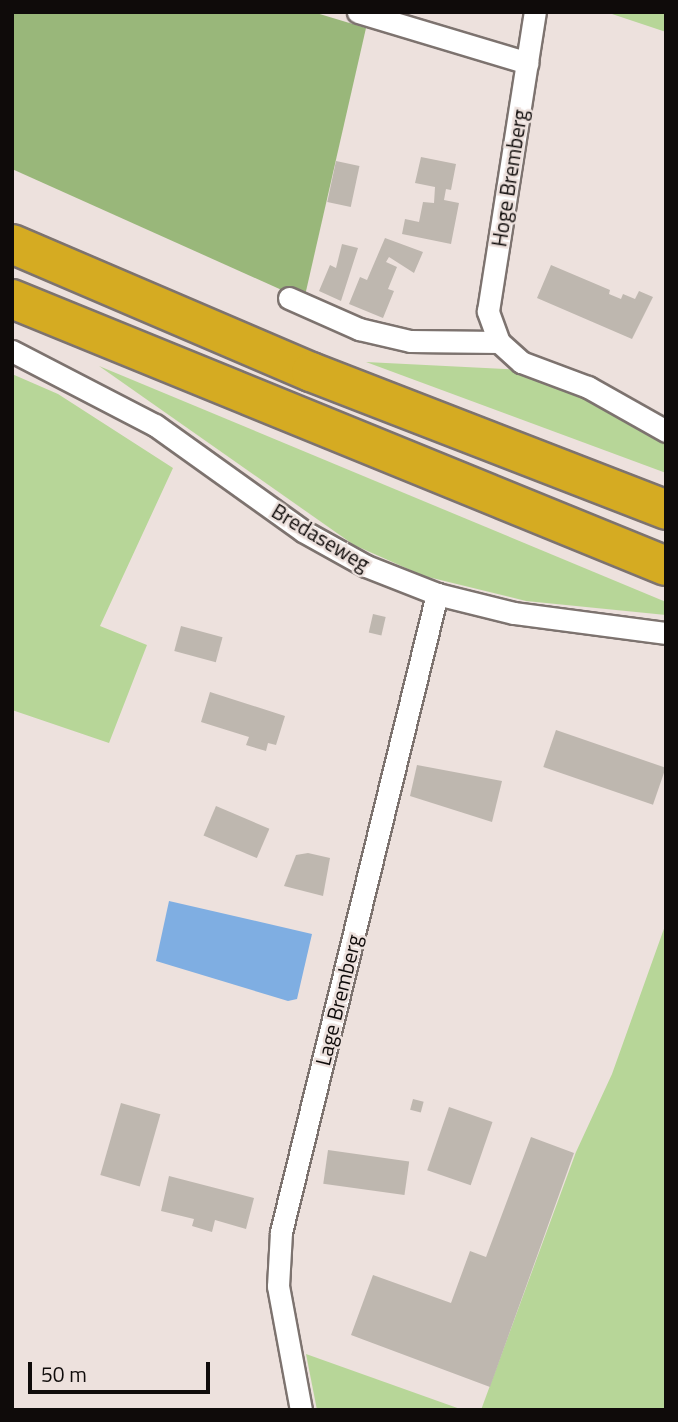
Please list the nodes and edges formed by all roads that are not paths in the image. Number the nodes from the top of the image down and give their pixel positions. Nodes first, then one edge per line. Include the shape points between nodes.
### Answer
1 (358, 12) edge
2 (535, 12) edge
3 (528, 63) junction
4 (12, 244) edge
5 (289, 298) dead end
6 (12, 299) edge
7 (499, 342) junction
8 (12, 351) edge
9 (666, 431) edge
10 (666, 510) edge
11 (666, 566) edge
12 (437, 594) junction
13 (666, 633) edge
14 (301, 1410) edge

1 - 3 street
2 - 3 street, Hoge Bremberg
3 - 7 street, Hoge Bremberg via 488,311
4 - 10 highway via 311,372
5 - 7 street via 359,330 410,341
6 - 11 highway
7 - 9 street via 521,362 588,387
8 - 12 street, Bredaseweg via 155,425 303,531 366,566
12 - 13 street, Bredaseweg via 514,613
12 - 14 street, Lage Bremberg via 281,1232 278,1286

